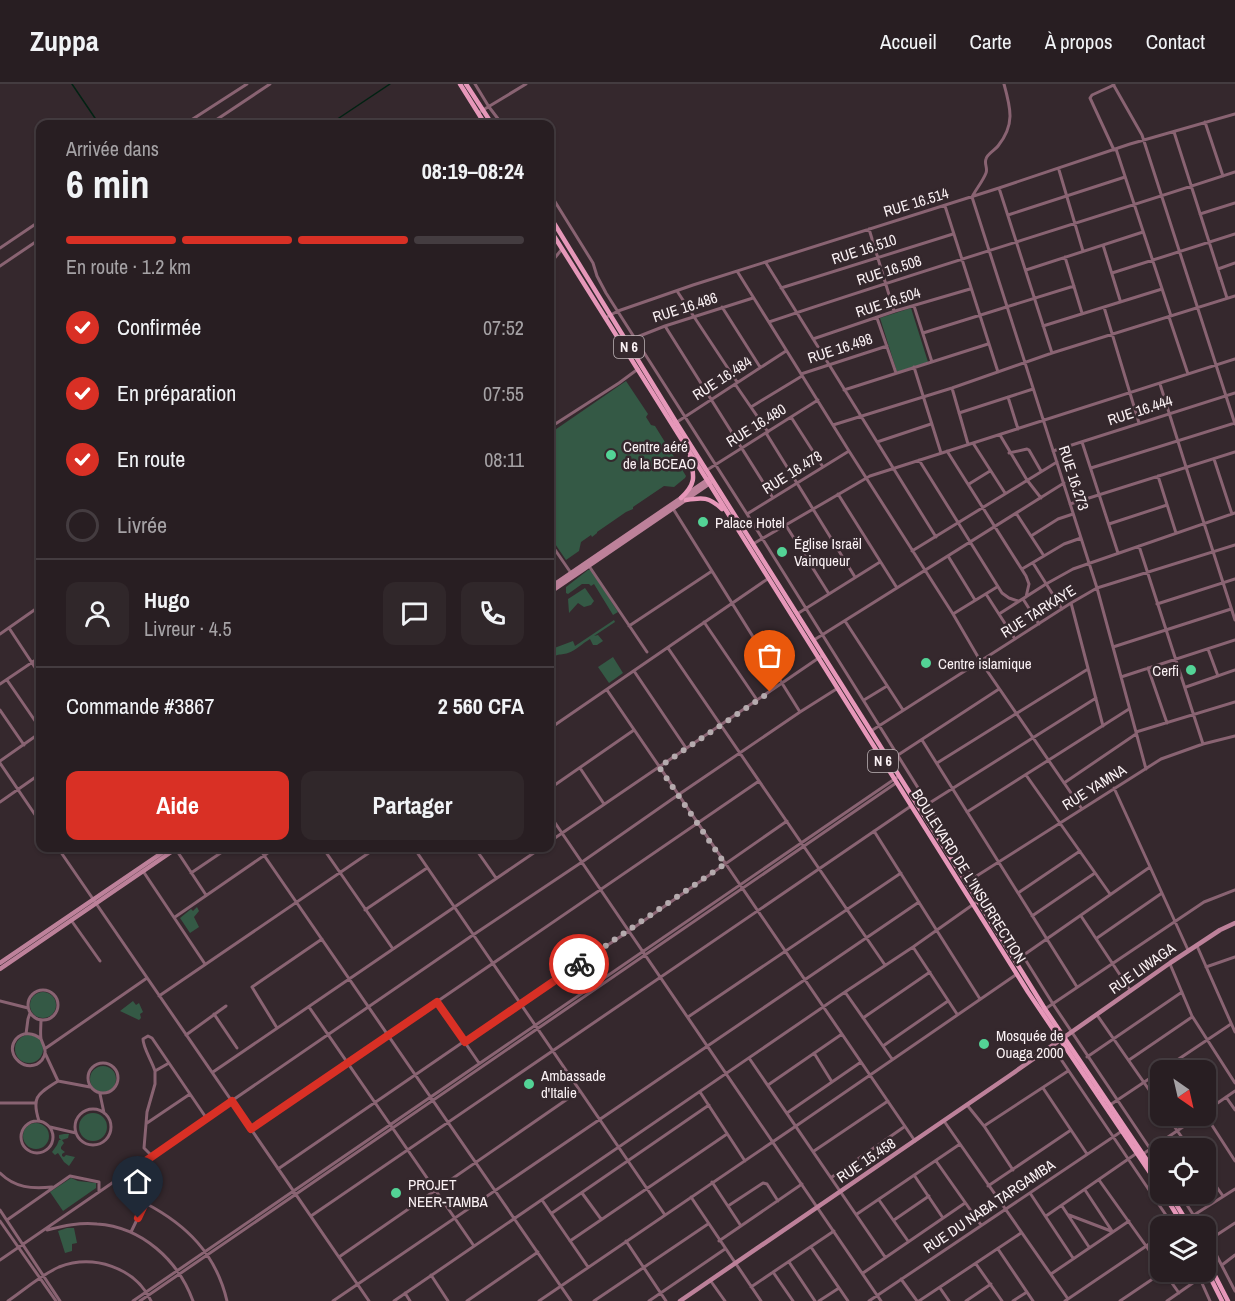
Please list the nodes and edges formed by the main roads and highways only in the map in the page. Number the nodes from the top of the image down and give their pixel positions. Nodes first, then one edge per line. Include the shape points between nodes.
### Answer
1 (460, 84) edge
2 (466, 84) edge
3 (480, 112) junction
4 (483, 120) edge
5 (488, 120) edge
6 (554, 224) edge
7 (554, 236) edge
8 (607, 316) junction
9 (674, 424) junction
10 (690, 453) junction
11 (710, 480) junction
12 (684, 499) junction
13 (728, 514) junction
14 (587, 564) junction
15 (771, 577) junction
16 (554, 585) edge
17 (554, 589) edge
18 (821, 656) junction
19 (898, 780) junction
20 (164, 852) edge
21 (170, 852) edge
22 (142, 869) junction
23 (976, 902) junction
24 (70, 918) junction
25 (1235, 922) edge
26 (0, 963) edge
27 (0, 969) edge
28 (1062, 1039) junction
29 (1150, 1164) edge
30 (1150, 1172) edge
31 (1216, 1278) edge
32 (1212, 1282) edge
33 (680, 1301) edge
34 (1222, 1301) edge
35 (1228, 1301) edge

1 - 3 main road
2 - 3 main road
3 - 4 main road
3 - 5 main road
6 - 8 main road, N 6
7 - 8 main road, N 6
8 - 9 main road, N 6
8 - 9 main road, N 6
9 - 10 main road, N 6
9 - 11 main road, N 6
10 - 11 main road, N 6
10 - 12 main road via 693,480
11 - 12 main road
11 - 13 main road, BOULEVARD DE L'INSURRECTION / N 6
11 - 15 main road, BOULEVARD DE L'INSURRECTION / N 6
12 - 13 main road via 709,499
12 - 14 main road
13 - 15 main road, BOULEVARD DE L'INSURRECTION / N 6
14 - 16 main road
14 - 17 main road
15 - 18 main road, BOULEVARD DE L'INSURRECTION / N 6
15 - 18 main road, BOULEVARD DE L'INSURRECTION / N 6
18 - 19 main road, BOULEVARD DE L'INSURRECTION / N 6
18 - 19 main road, BOULEVARD DE L'INSURRECTION / N 6
19 - 23 main road, BOULEVARD DE L'INSURRECTION / N 6
19 - 23 main road, BOULEVARD DE L'INSURRECTION / N 6 via 911,806
20 - 22 main road
21 - 22 main road
22 - 24 main road
23 - 28 main road, BOULEVARD DE L'INSURRECTION / N 6
23 - 28 main road, BOULEVARD DE L'INSURRECTION / N 6 via 1017,974
24 - 26 main road
24 - 27 main road
25 - 28 main road, RUE LIWAGA
28 - 29 main road, BOULEVARD DE L'INSURRECTION / N 6
28 - 30 main road, BOULEVARD DE L'INSURRECTION / N 6
28 - 33 main road, RUE 15.458
31 - 35 main road
32 - 34 main road

